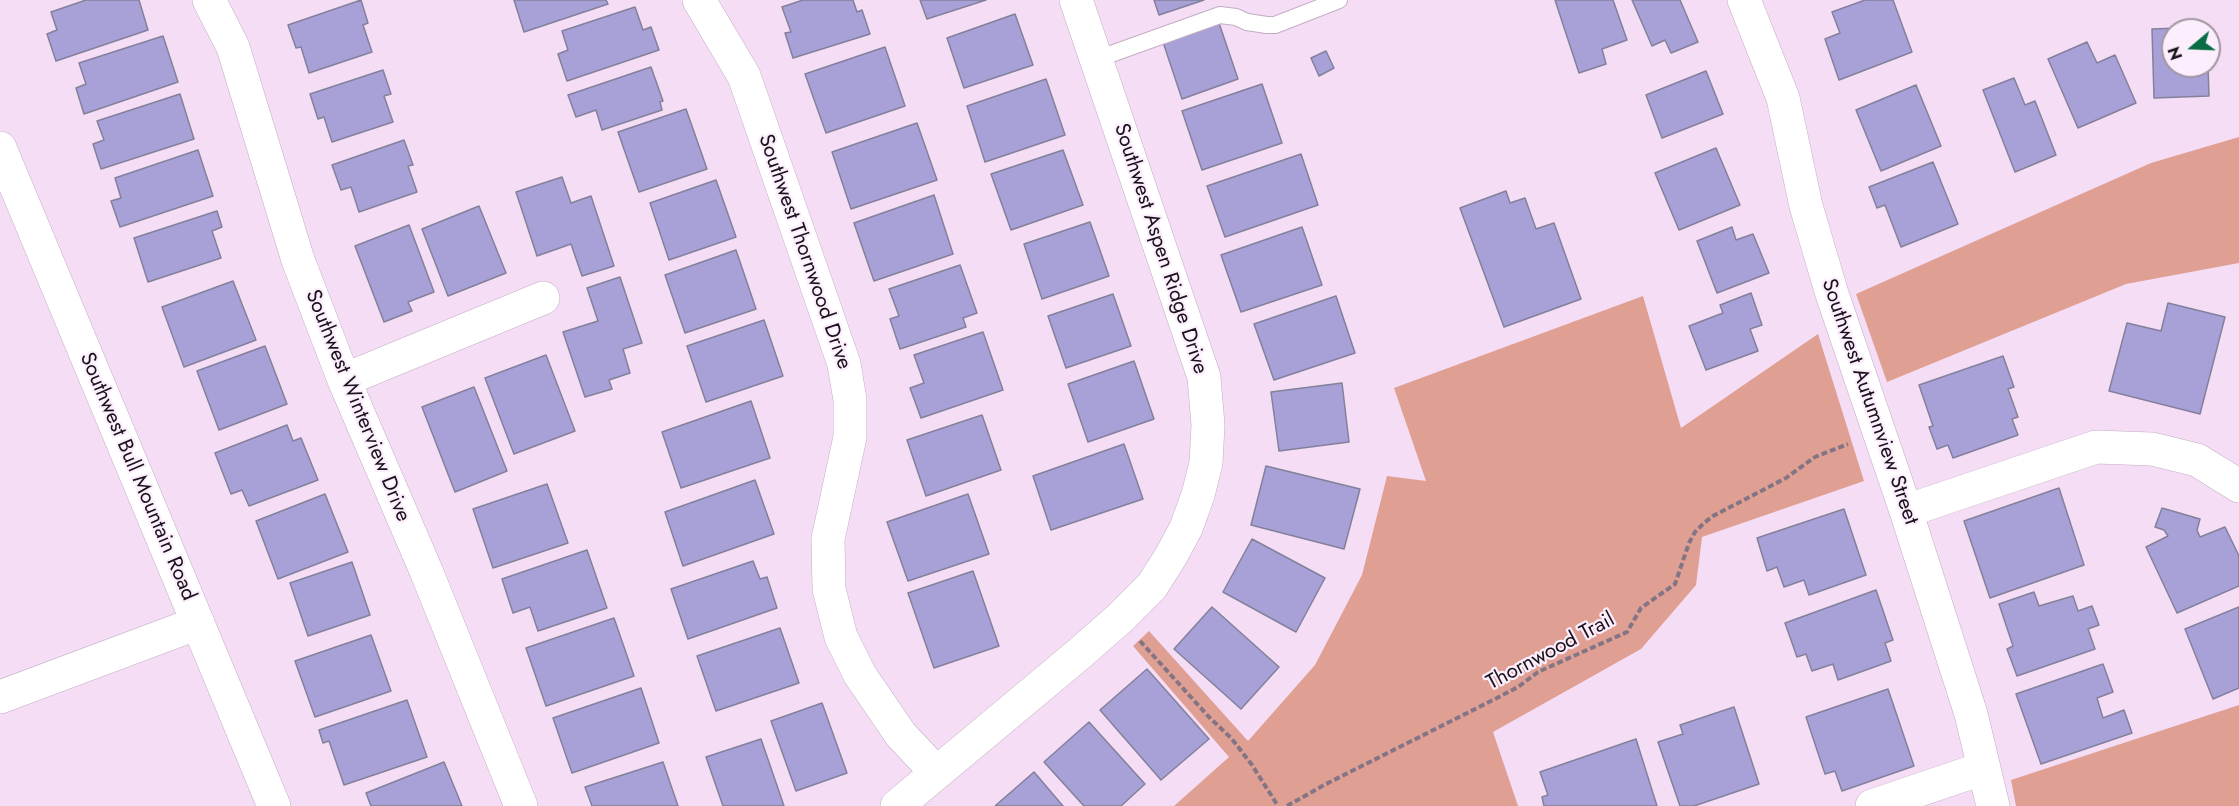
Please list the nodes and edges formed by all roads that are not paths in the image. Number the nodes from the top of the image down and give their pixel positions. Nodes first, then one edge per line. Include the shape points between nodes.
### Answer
1 (209, 0) edge
2 (699, 0) edge
3 (1076, 0) edge
4 (1339, 0) edge
5 (1744, 0) edge
6 (1097, 59) junction
7 (0, 148) edge
8 (543, 298) dead end
9 (344, 380) junction
10 (2239, 486) edge
11 (1906, 511) junction
12 (198, 623) junction
13 (0, 696) edge
14 (1983, 768) junction
15 (936, 772) junction
16 (274, 806) edge
17 (521, 806) edge
18 (897, 806) edge
19 (1872, 806) edge
20 (1993, 806) edge

1 - 9 street, Southwest Winterview Drive via 233,47 298,260
2 - 15 street, Southwest Thornwood Drive via 744,76 844,364 850,400 850,437 828,539 829,589 841,637 860,675 901,735
3 - 6 street, Southwest Aspen Ridge Drive
4 - 6 lane via 1275,25 1221,15
5 - 11 street, Southwest Autumnview Street via 1783,98 1806,206 1832,294
6 - 15 street, Southwest Aspen Ridge Drive via 1204,377 1206,463 1186,528 1152,585 1095,640
7 - 12 street, Southwest Bull Mountain Road
8 - 9 street
9 - 17 street, Southwest Winterview Drive
10 - 11 street via 2197,460 2152,448 2096,447
11 - 14 street, Southwest Autumnview Street via 1971,714
12 - 13 street
12 - 16 street, Southwest Bull Mountain Road
14 - 19 street
14 - 20 street, Southwest Autumnview Street
15 - 18 street, Southwest Aspen Ridge Drive

